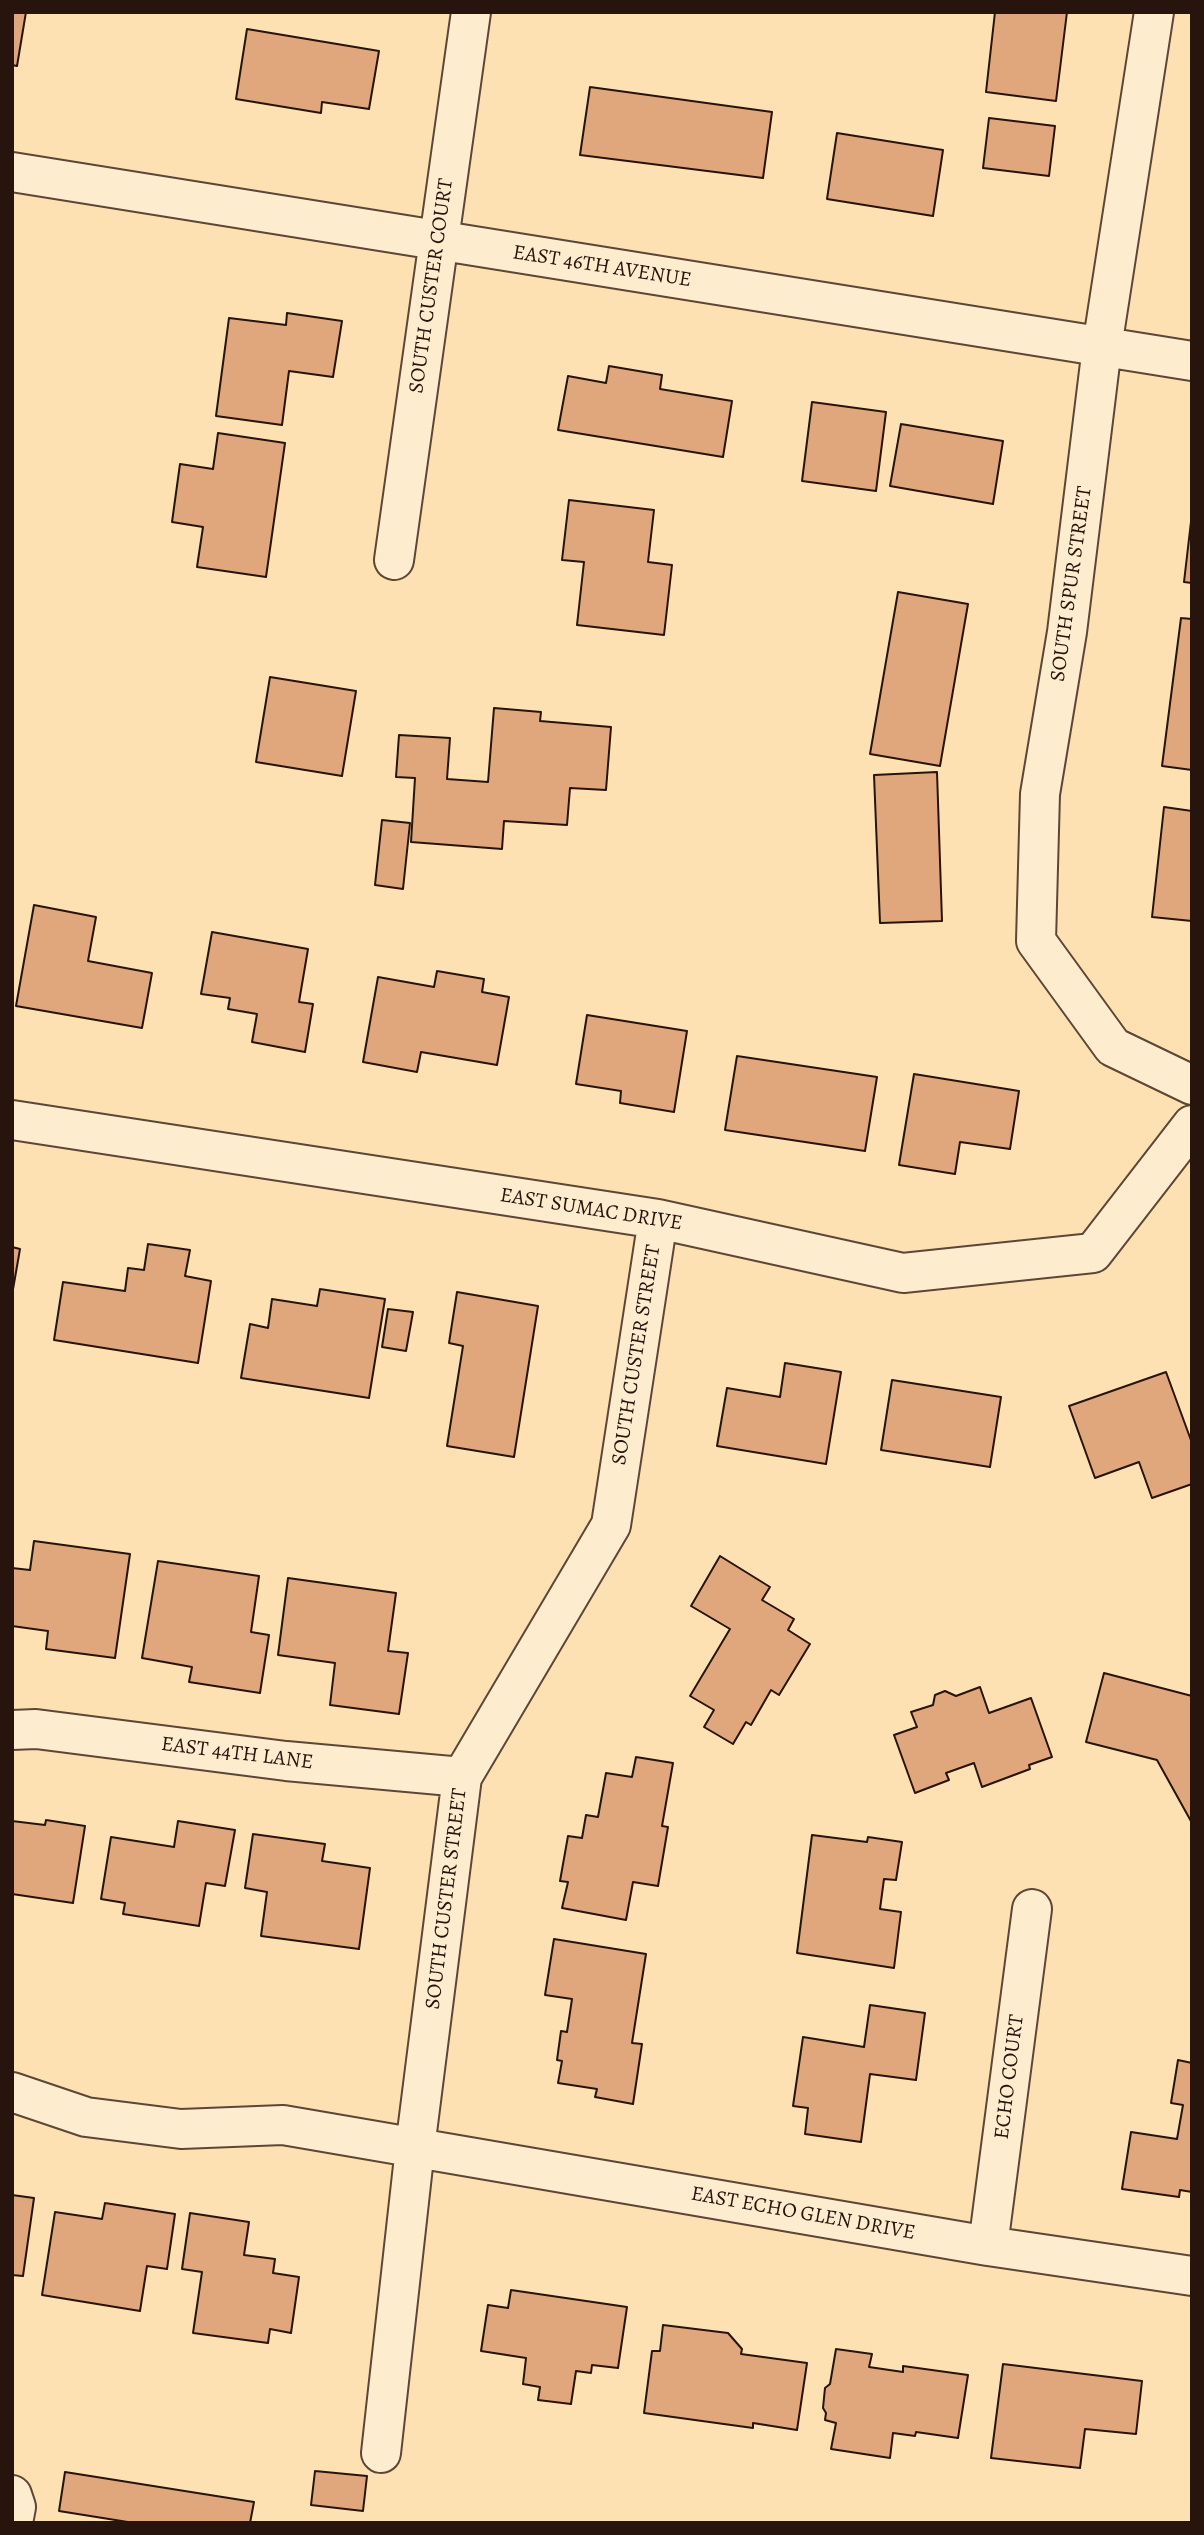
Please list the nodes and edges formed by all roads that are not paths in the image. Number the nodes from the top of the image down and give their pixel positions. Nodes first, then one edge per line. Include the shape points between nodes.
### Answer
1 (471, 12) edge
2 (1154, 12) edge
3 (12, 172) edge
4 (439, 240) junction
5 (1102, 347) junction
6 (1192, 361) edge
7 (394, 560) dead end
8 (1192, 1085) edge
9 (12, 1120) edge
10 (1192, 1125) edge
11 (659, 1219) junction
12 (12, 1730) edge
13 (462, 1777) junction
14 (1032, 1909) dead end
15 (12, 2092) edge
16 (415, 2148) junction
17 (988, 2246) junction
18 (1192, 2276) edge
19 (381, 2453) dead end
20 (12, 2495) edge
21 (13, 2523) edge

1 - 4 street, SOUTH CUSTER COURT
2 - 5 street, SOUTH SPUR STREET
3 - 4 street, EAST 46TH AVENUE
4 - 5 street, EAST 46TH AVENUE
4 - 7 street, SOUTH CUSTER COURT
5 - 6 street, EAST 46TH AVENUE
5 - 8 street, SOUTH SPUR STREET via 1067,632 1040,794 1036,941 1113,1047
9 - 11 street, EAST SUMAC DRIVE
10 - 11 street, EAST SUMAC DRIVE via 1093,1252 903,1273
11 - 13 street, SOUTH CUSTER STREET via 611,1524
12 - 13 street, EAST 44TH LANE
13 - 16 street, SOUTH CUSTER STREET
14 - 17 street, ECHO COURT
15 - 16 street, EAST ECHO GLEN DRIVE via 86,2117 181,2129 283,2125
16 - 17 street, EAST ECHO GLEN DRIVE
16 - 19 street, SOUTH CUSTER STREET
17 - 18 street, EAST ECHO GLEN DRIVE
20 - 21 street via 16,2507

